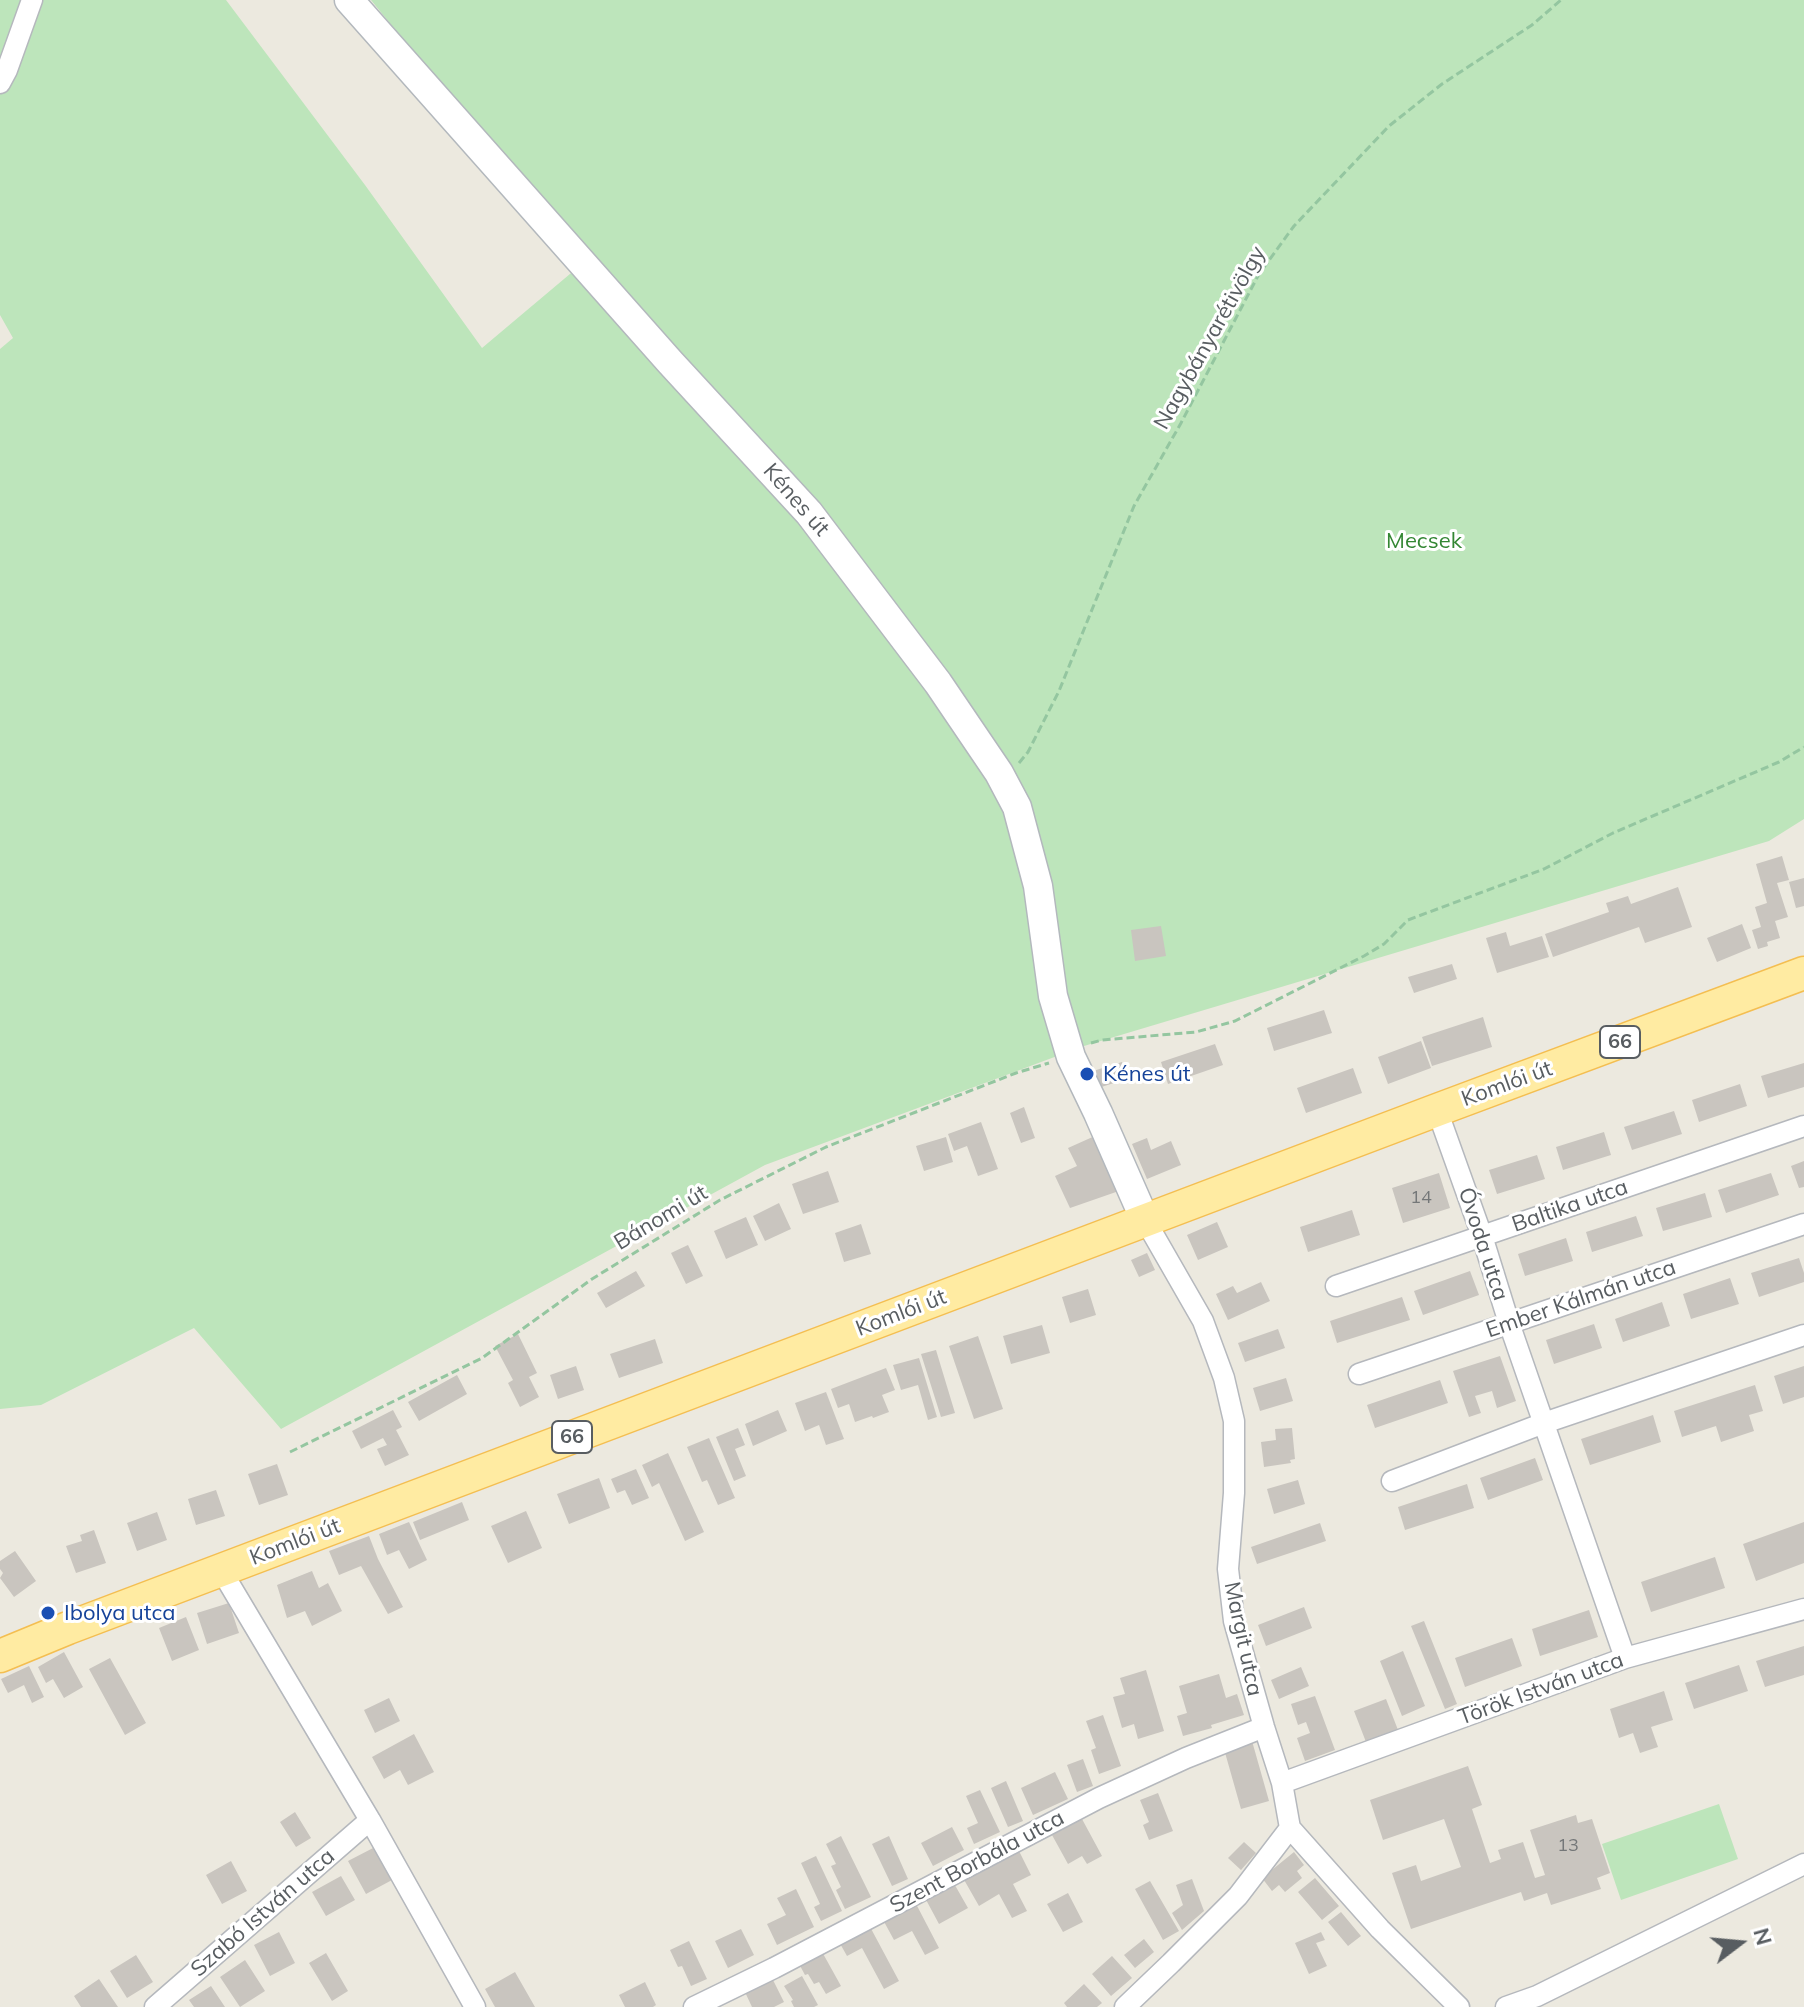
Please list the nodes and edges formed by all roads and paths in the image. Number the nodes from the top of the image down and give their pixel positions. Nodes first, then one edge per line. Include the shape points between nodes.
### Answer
1 (32, 0) edge
2 (349, 0) edge
3 (1561, 0) edge
4 (0, 83) edge
5 (1804, 747) edge
6 (1003, 780) junction
7 (1804, 973) edge
8 (1069, 1052) junction
9 (1437, 1110) junction
10 (1804, 1126) edge
11 (1145, 1220) junction
12 (1804, 1224) edge
13 (1482, 1236) junction
14 (1336, 1286) dead end
15 (1509, 1323) junction
16 (1804, 1335) edge
17 (1359, 1374) dead end
18 (1544, 1423) junction
19 (290, 1452) dead end
20 (1392, 1481) dead end
21 (221, 1570) junction
22 (1804, 1609) edge
23 (0, 1656) edge
24 (1625, 1658) junction
25 (1264, 1727) junction
26 (1282, 1783) junction
27 (370, 1820) junction
28 (1290, 1828) junction
29 (1804, 1864) edge
30 (155, 2007) edge
31 (475, 2007) edge
32 (694, 2007) edge
33 (1125, 2007) edge
34 (1459, 2007) edge
35 (1506, 2007) edge

1 - 4 street
2 - 6 street, Kénes út via 809,513 938,683
3 - 6 path, Nagybányarétivölgy via 1389,126 1294,226 1259,274 1134,506 1059,691 1028,752
5 - 8 path, Bánomi út via 1544,869 1408,920 1364,956 1235,1021 1196,1032 1102,1040
6 - 8 street, Kénes út via 1017,807 1038,886 1053,996
7 - 9 main road, Komlói út / 66
8 - 11 street, Kénes út
8 - 19 path, Bánomi út via 826,1147 720,1200 592,1279 482,1358
9 - 11 main road, Komlói út / 66
9 - 13 street, Óvoda utca
10 - 13 street, Baltika utca
11 - 21 main road, Komlói út / 66
11 - 25 street, Margit utca via 1203,1321 1228,1392 1234,1421 1228,1569 1234,1621
12 - 15 street, Ember Kálmán utca
13 - 14 street, Baltika utca
13 - 15 street, Óvoda utca
15 - 17 street, Ember Kálmán utca
15 - 18 street, Óvoda utca
16 - 18 street
18 - 20 street
18 - 24 street, Óvoda utca
21 - 23 main road, Komlói út / 66
21 - 27 street
22 - 24 street, Török István utca
24 - 26 street, Török István utca
25 - 26 street, Margit utca
25 - 32 street, Szent Borbála utca via 1099,1798
26 - 28 street, Margit utca
27 - 30 street, Szabó István utca
27 - 31 street
28 - 33 street via 1238,1896
28 - 34 street
29 - 35 street

